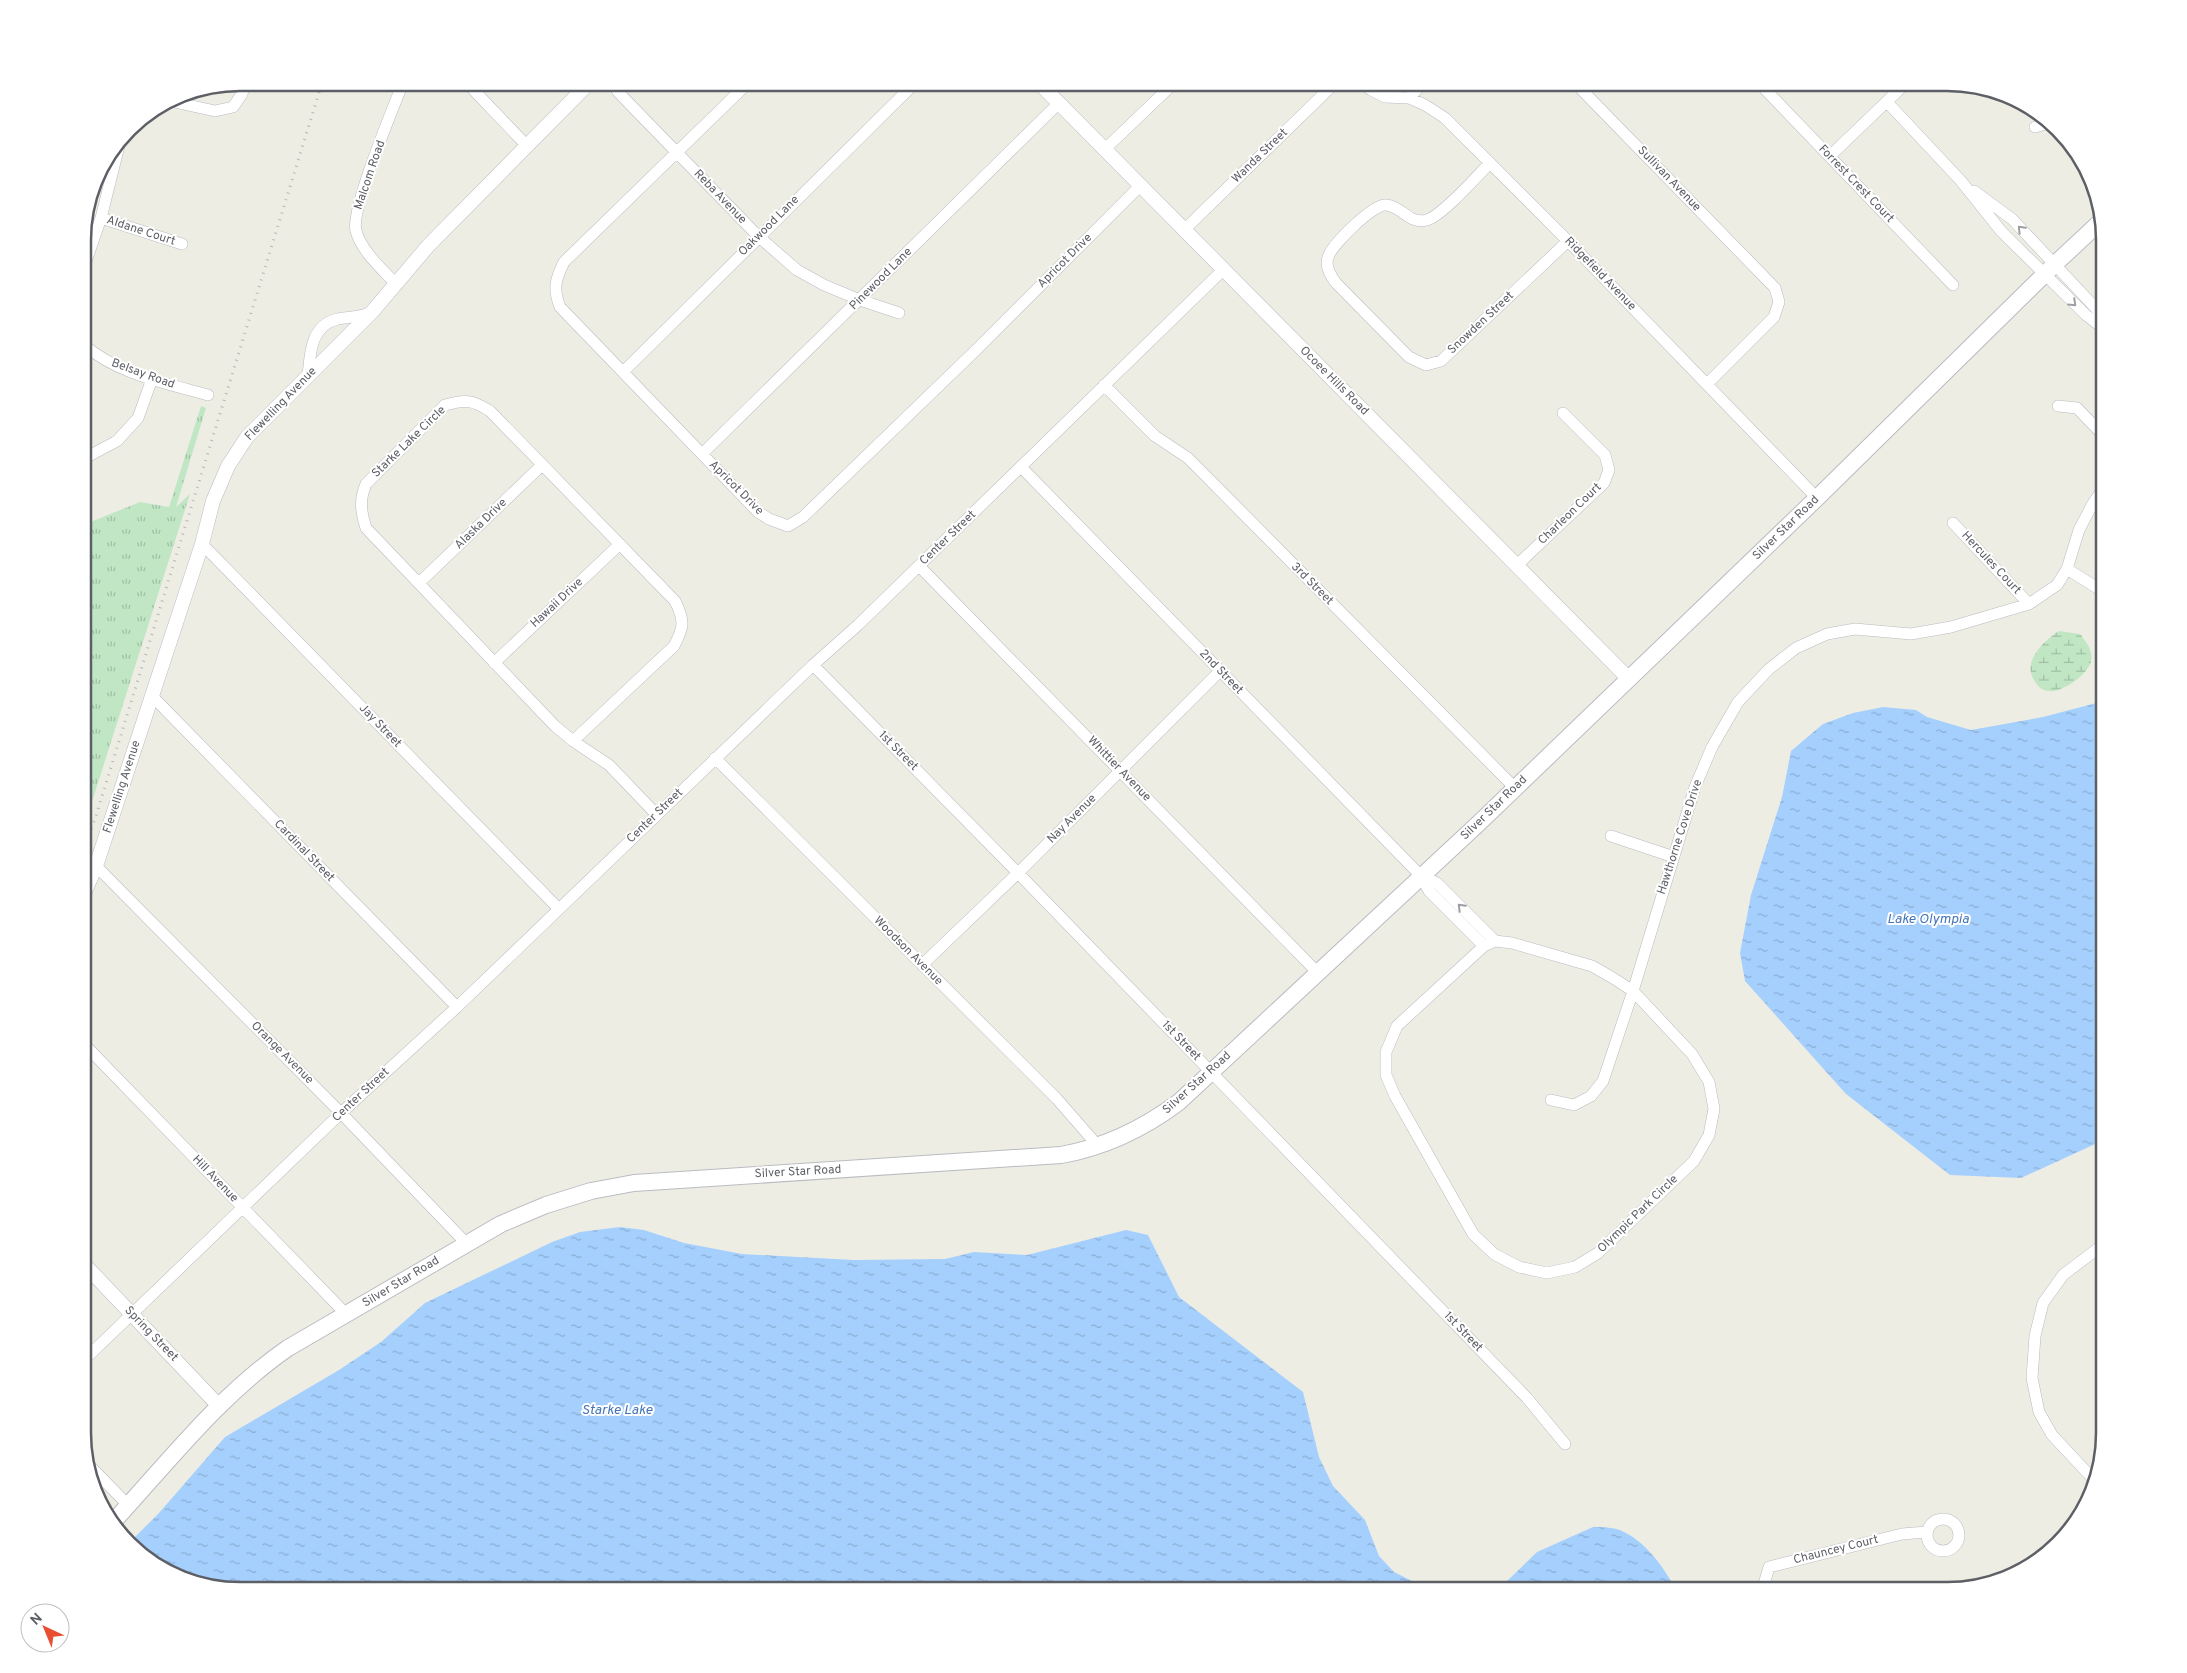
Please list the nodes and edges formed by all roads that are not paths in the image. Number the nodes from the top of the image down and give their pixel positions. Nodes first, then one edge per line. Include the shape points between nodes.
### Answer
1 (1164, 91) edge
2 (1325, 91) edge
3 (1374, 91) edge
4 (1415, 91) edge
5 (1584, 91) edge
6 (1768, 91) edge
7 (1897, 91) edge
8 (243, 92) edge
9 (399, 92) edge
10 (476, 92) edge
11 (580, 92) edge
12 (618, 92) edge
13 (738, 92) edge
14 (905, 92) edge
15 (1048, 92) edge
16 (1409, 98) junction
17 (1887, 102) junction
18 (1059, 103) junction
19 (182, 104) edge
20 (2041, 125) edge
21 (2035, 127) dead end
22 (527, 146) junction
23 (1104, 150) junction
24 (677, 152) junction
25 (1830, 156) junction
26 (116, 157) edge
27 (1490, 164) junction
28 (1141, 186) junction
29 (2093, 217) edge
30 (101, 218) junction
31 (2095, 227) edge
32 (1185, 229) junction
33 (758, 236) junction
34 (1568, 241) junction
35 (92, 244) edge
36 (182, 244) dead end
37 (1224, 269) junction
38 (2049, 269) junction
39 (397, 285) junction
40 (1953, 285) dead end
41 (860, 300) junction
42 (2096, 309) edge
43 (372, 312) junction
44 (899, 313) dead end
45 (2096, 323) edge
46 (92, 350) edge
47 (624, 371) junction
48 (308, 377) junction
49 (152, 379) junction
50 (1706, 384) junction
51 (1104, 385) junction
52 (208, 395) dead end
53 (2058, 406) dead end
54 (1563, 412) dead end
55 (2096, 428) edge
56 (92, 454) edge
57 (702, 454) junction
58 (542, 464) junction
59 (1021, 467) junction
60 (1817, 498) junction
61 (2096, 499) edge
62 (1953, 523) dead end
63 (202, 544) junction
64 (620, 544) junction
65 (919, 566) junction
66 (1516, 566) junction
67 (2067, 569) junction
68 (419, 584) junction
69 (2096, 587) edge
70 (2029, 604) junction
71 (494, 662) junction
72 (813, 664) junction
73 (1220, 671) junction
74 (1628, 680) junction
75 (152, 696) junction
76 (573, 741) junction
77 (715, 758) junction
78 (1120, 770) junction
79 (1515, 788) junction
80 (657, 815) junction
81 (1611, 836) dead end
82 (1674, 857) junction
83 (96, 866) junction
84 (1018, 873) junction
85 (92, 875) edge
86 (1421, 876) junction
87 (558, 908) junction
88 (1495, 942) junction
89 (1484, 946) junction
90 (922, 965) junction
91 (1318, 973) junction
92 (1633, 991) junction
93 (457, 1007) junction
94 (92, 1052) edge
95 (1211, 1072) junction
96 (1551, 1100) dead end
97 (342, 1113) junction
98 (1098, 1146) junction
99 (243, 1208) junction
100 (466, 1243) junction
101 (2096, 1250) edge
102 (92, 1273) edge
103 (131, 1314) junction
104 (347, 1315) junction
105 (92, 1352) edge
106 (219, 1406) junction
107 (1565, 1444) dead end
108 (97, 1473) edge
109 (2090, 1475) edge
110 (128, 1505) junction
111 (117, 1517) edge
112 (1927, 1532) dead end
113 (1765, 1582) edge

1 - 23 street
2 - 32 street, Wanda Street
3 - 16 street, Ridgefield Avenue via 1386,97
4 - 16 street
5 - 50 street, Sullivan Avenue via 1775,288 1779,302 1774,317
6 - 25 street, Forrest Crest Court
7 - 17 street
8 - 19 street via 233,107 216,111
9 - 39 street, Malcom Road via 364,185 355,219 361,245
10 - 22 street
11 - 22 street, Flewelling Avenue
12 - 24 street, Reba Avenue
13 - 24 street, Apricot Drive
14 - 33 street, Oakwood Lane
15 - 18 street, Ocoee Hills Road
16 - 27 street, Ridgefield Avenue via 1445,118
17 - 25 street
17 - 38 street via 1961,181 2012,219
18 - 23 street, Ocoee Hills Road
18 - 41 street, Pinewood Lane
20 - 21 street
22 - 39 street, Flewelling Avenue via 428,246
23 - 28 street, Ocoee Hills Road
24 - 33 street, Reba Avenue
24 - 47 street, Apricot Drive via 564,262 557,276 555,295 560,307
25 - 40 street, Forrest Crest Court
26 - 30 street
27 - 34 street, Ridgefield Avenue
27 - 34 street, Snowden Street via 1438,214 1426,220 1410,219 1398,208 1384,205 1372,210 1337,243 1328,256 1328,272 1409,357 1426,365 1441,361
28 - 32 street, Ocoee Hills Road
28 - 57 street, Apricot Drive via 803,518 788,526 769,519 758,512
29 - 38 main road, Silver Star Road
30 - 35 street
30 - 36 street, Aldane Court
31 - 38 main road, Silver Star Road
32 - 37 street, Ocoee Hills Road
33 - 41 street, Reba Avenue via 797,270
33 - 47 street, Oakwood Lane
34 - 50 street, Ridgefield Avenue
37 - 51 street, Center Street
37 - 66 street, Ocoee Hills Road
38 - 42 street
38 -> 45 street
38 - 60 main road, Silver Star Road
39 - 43 street, Flewelling Avenue
41 - 44 street, Reba Avenue
41 - 57 street, Pinewood Lane
43 - 48 street, Flewelling Avenue
43 - 48 street via 357,318 339,319 322,327 311,346
46 - 49 street, Belsay Road via 111,364
47 - 57 street, Apricot Drive
48 - 63 street, Flewelling Avenue via 247,437 228,466 213,501
49 - 52 street, Belsay Road
49 - 56 street via 138,418 118,441
50 - 60 street, Ridgefield Avenue
51 - 59 street, Center Street
51 - 79 street, 3rd Street via 1155,436 1188,458
53 - 55 street via 2077,408
54 - 66 street, Charleon Court via 1605,455 1609,470 1604,483
58 - 64 street, Starke Lake Circle
58 - 68 street, Alaska Drive
58 - 68 street, Starke Lake Circle via 490,411 475,402 460,401 445,406 366,484 361,495 361,512 366,528
59 - 65 street, Center Street
59 - 73 street, 2nd Street
60 - 74 main road, Silver Star Road
61 - 67 street, Hawthorne Cove Drive via 2079,530
62 - 70 street, Hercules Court
63 - 75 street, Flewelling Avenue
63 - 87 street, Jay Street
64 - 71 street, Hawaii Drive
64 - 76 street, Starke Lake Circle via 676,601 682,614 682,629 674,646
65 - 72 street, Center Street
65 - 78 street, Whittier Avenue
66 - 74 street, Ocoee Hills Road
67 - 69 street
67 - 70 street, Hawthorne Cove Drive via 2057,585
68 - 71 street, Starke Lake Circle
70 - 82 street, Hawthorne Cove Drive via 1911,634 1855,629 1827,634 1796,648 1768,669 1738,702 1712,747 1695,787
71 - 76 street, Starke Lake Circle
72 - 77 street, Center Street
72 - 84 street, 1st Street
73 - 78 street, Nay Avenue
73 - 86 street, 2nd Street
74 - 79 main road, Silver Star Road
75 - 83 street, Flewelling Avenue
75 - 93 street, Cardinal Street
76 - 80 street, Starke Lake Circle via 609,765
77 - 80 street, Center Street
77 - 90 street, Woodson Avenue
78 - 84 street, Nay Avenue
78 - 91 street, Whittier Avenue
79 - 86 main road, Silver Star Road
80 - 87 street, Center Street
81 - 82 street
82 - 92 street, Hawthorne Cove Drive
83 - 85 street, Flewelling Avenue
83 - 97 street, Orange Avenue
84 - 90 street, Nay Avenue
84 - 95 street, 1st Street
88 -> 86 street via 1437,883
86 - 89 street via 1429,892
86 - 91 main road, Silver Star Road
87 - 93 street, Center Street
88 - 89 street, Olympic Park Circle
88 - 92 street, Olympic Park Circle via 1512,943 1592,966
89 - 92 street, Olympic Park Circle via 1397,1026 1386,1052 1386,1075 1474,1234 1494,1254 1519,1268 1547,1273 1575,1267 1598,1253 1694,1161 1709,1135 1714,1109 1709,1082 1692,1054
90 - 98 street, Woodson Avenue via 1057,1099
91 - 95 main road, Silver Star Road
92 - 96 street, Hawthorne Cove Drive via 1603,1081 1591,1096 1574,1105
93 - 97 street, Center Street
94 - 99 street, Hill Avenue
95 - 98 main road, Silver Star Road via 1158,1117
95 - 107 street, 1st Street via 1527,1398
97 - 99 street, Center Street
97 - 100 street, Orange Avenue
98 - 100 main road, Silver Star Road via 1036,1158 634,1183 546,1205
99 - 103 street, Center Street
99 - 104 street, Hill Avenue
100 - 104 main road, Silver Star Road
101 - 109 street via 2062,1275 2043,1302 2035,1336 2032,1378 2040,1412 2052,1435
102 - 103 street, Spring Street
103 - 105 street, Center Street
103 - 106 street, Spring Street
104 - 106 main road, Silver Star Road via 288,1348 260,1368
106 - 110 main road, Silver Star Road
108 - 110 street
110 - 111 main road, Silver Star Road
112 - 113 street, Chauncey Court via 1902,1534 1769,1567

